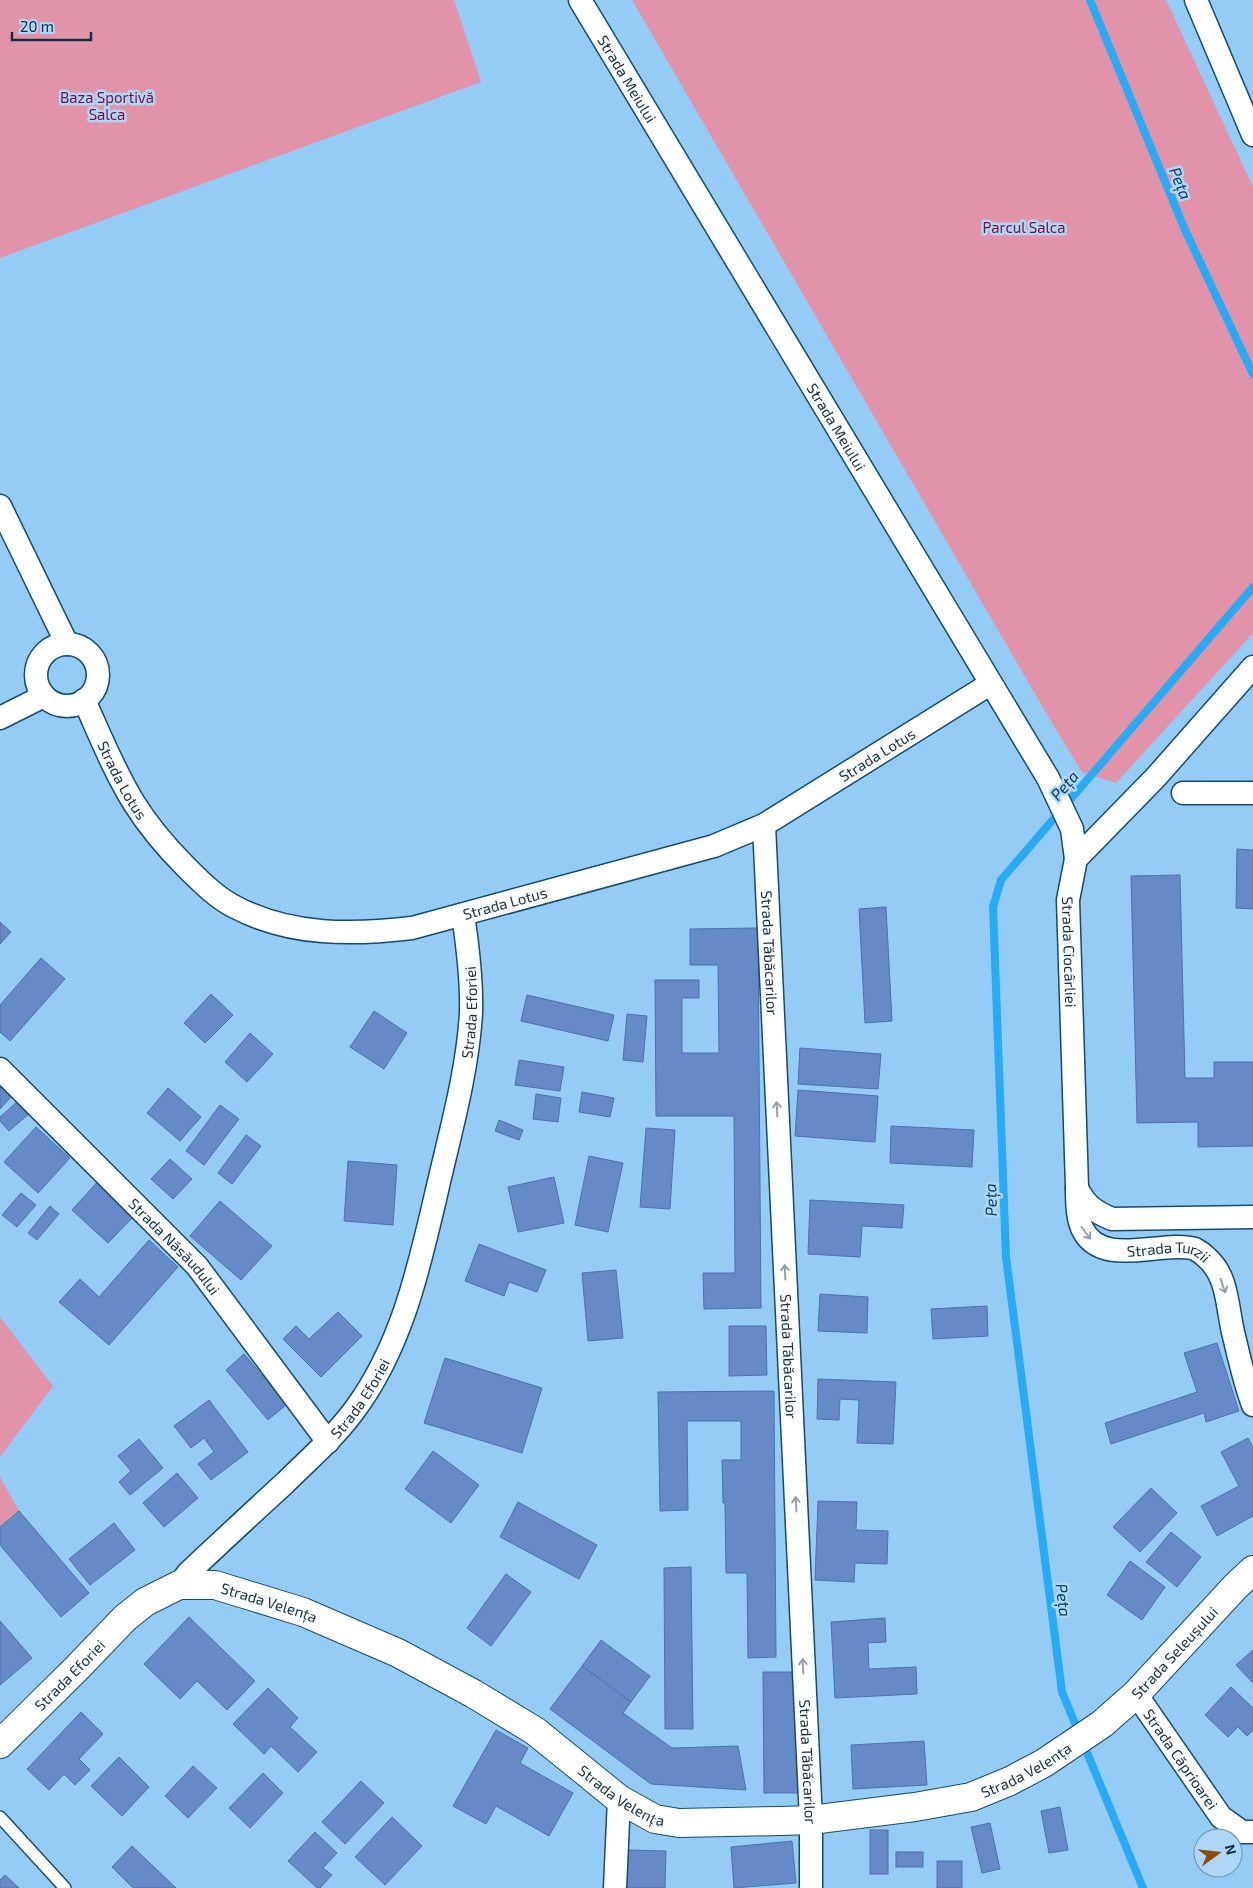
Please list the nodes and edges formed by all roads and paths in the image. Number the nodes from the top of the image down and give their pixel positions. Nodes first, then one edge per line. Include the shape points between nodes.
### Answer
1 (580, 0) edge
2 (1196, 0) edge
3 (1253, 135) edge
4 (0, 506) edge
5 (67, 644) junction
6 (1253, 667) edge
7 (990, 684) junction
8 (44, 696) junction
9 (84, 700) junction
10 (0, 718) edge
11 (1183, 793) dead end
12 (1253, 793) edge
13 (764, 825) junction
14 (1076, 859) junction
15 (463, 915) junction
16 (0, 1070) edge
17 (1077, 1187) junction
18 (1253, 1217) edge
19 (1253, 1405) edge
20 (328, 1442) junction
21 (1253, 1570) edge
22 (179, 1585) junction
23 (1136, 1694) junction
24 (1092, 1731) joint
25 (0, 1744) edge
26 (619, 1799) junction
27 (0, 1817) edge
28 (811, 1820) junction
29 (1253, 1832) edge
30 (65, 1888) edge
31 (615, 1888) edge
32 (811, 1888) edge

1 - 7 street, Strada Meiului
2 - 3 street
4 - 5 street
5 - 8 street via 57,646 41,658 36,678
5 - 9 street via 86,651 97,668 94,689
6 - 14 street via 1156,777
7 - 13 street, Strada Lotus
7 - 14 street, Strada Meiului via 1048,778 1072,829
8 - 9 street via 61,706 71,706
8 - 10 street
9 - 15 street, Strada Lotus via 120,777 157,835 198,879 235,908 262,920 338,933 412,928
11 - 12 street
13 - 15 street, Strada Lotus via 714,846
28 -> 13 street, Strada Tăbăcarilor
14 - 17 street, Strada Ciocârliei via 1068,900
15 - 20 street, Strada Eforiei via 471,976 471,1015 456,1111 425,1242 392,1346 365,1396
16 - 20 street, Strada Năsăudului via 197,1266
17 - 18 street via 1083,1201 1094,1212 1112,1219
17 -> 19 street, Strada Turzii via 1081,1227 1095,1243 1121,1252 1183,1248 1196,1250 1208,1258 1218,1271 1226,1291 1244,1381
20 - 22 street, Strada Eforiei
21 - 23 main road, Strada Seleușului
22 - 25 main road, Strada Eforiei via 145,1602 125,1618
22 - 26 main road, Strada Velența via 215,1585 252,1596 303,1612 398,1653 535,1731
23 - 24 main road, Strada Seleușului
23 - 29 street, Strada Căprioarei via 1221,1818 1242,1832
24 - 28 main road, Strada Velența via 1010,1781 971,1797
26 - 28 main road, Strada Velența via 655,1819 679,1823
26 - 31 street
27 - 30 lane
28 - 32 street, Strada Tăbăcarilor

